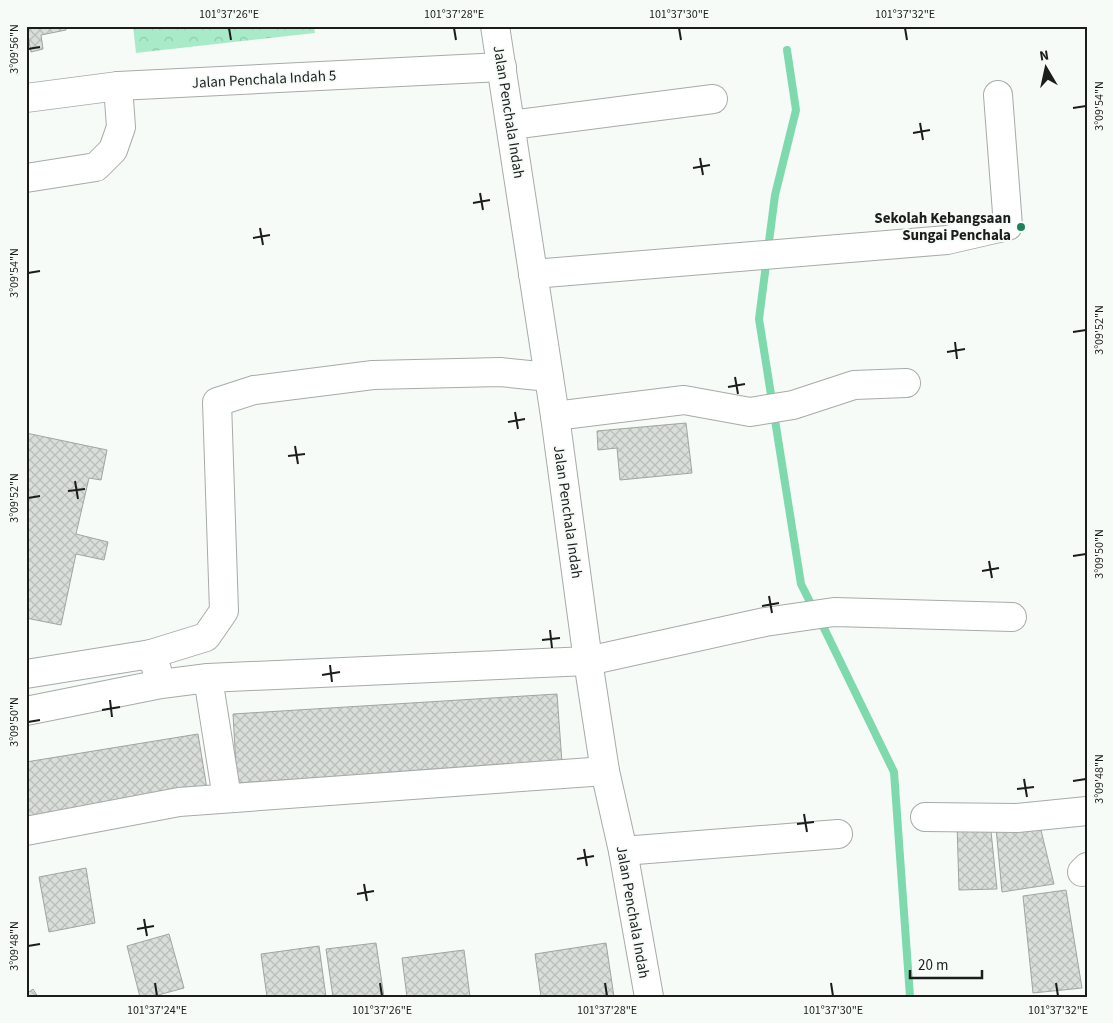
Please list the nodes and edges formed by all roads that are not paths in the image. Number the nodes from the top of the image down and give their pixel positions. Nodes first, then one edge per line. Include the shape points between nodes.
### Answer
1 (495, 26) edge
2 (502, 67) junction
3 (118, 86) junction
4 (998, 95) dead end
5 (26, 98) edge
6 (714, 98) dead end
7 (511, 124) junction
8 (26, 178) edge
9 (534, 274) junction
10 (549, 377) junction
11 (906, 383) dead end
12 (555, 416) junction
13 (1012, 617) dead end
14 (151, 654) junction
15 (588, 661) junction
16 (26, 674) edge
17 (208, 678) junction
18 (161, 684) junction
19 (26, 711) edge
20 (605, 771) junction
21 (227, 798) junction
22 (1087, 811) edge
23 (925, 818) dead end
24 (26, 831) edge
25 (838, 834) dead end
26 (623, 851) junction
27 (649, 997) edge

1 - 2 street, Jalan Penchala Indah
2 - 3 street, Jalan Penchala Indah 5
2 - 7 street, Jalan Penchala Indah
3 - 5 street, Jalan Penchala Indah 5
3 - 8 street via 121,127 113,150 96,167
4 - 9 street via 1008,226 947,240
6 - 7 street
7 - 9 street, Jalan Penchala Indah
9 - 10 street, Jalan Penchala Indah
10 - 12 street, Jalan Penchala Indah
10 - 14 street via 500,372 373,375 254,390 217,402 224,611 206,637
11 - 12 street via 854,385 793,405 750,412 684,400
12 - 15 street, Jalan Penchala Indah
13 - 15 street via 834,612 766,622
14 - 16 street
14 - 18 street
15 - 17 street
15 - 20 street, Jalan Penchala Indah
17 - 18 street
17 - 21 street
18 - 19 street
20 - 21 street
20 - 26 street, Jalan Penchala Indah
21 - 24 street via 179,802
22 - 23 street via 1017,818
25 - 26 street
26 - 27 street, Jalan Penchala Indah

